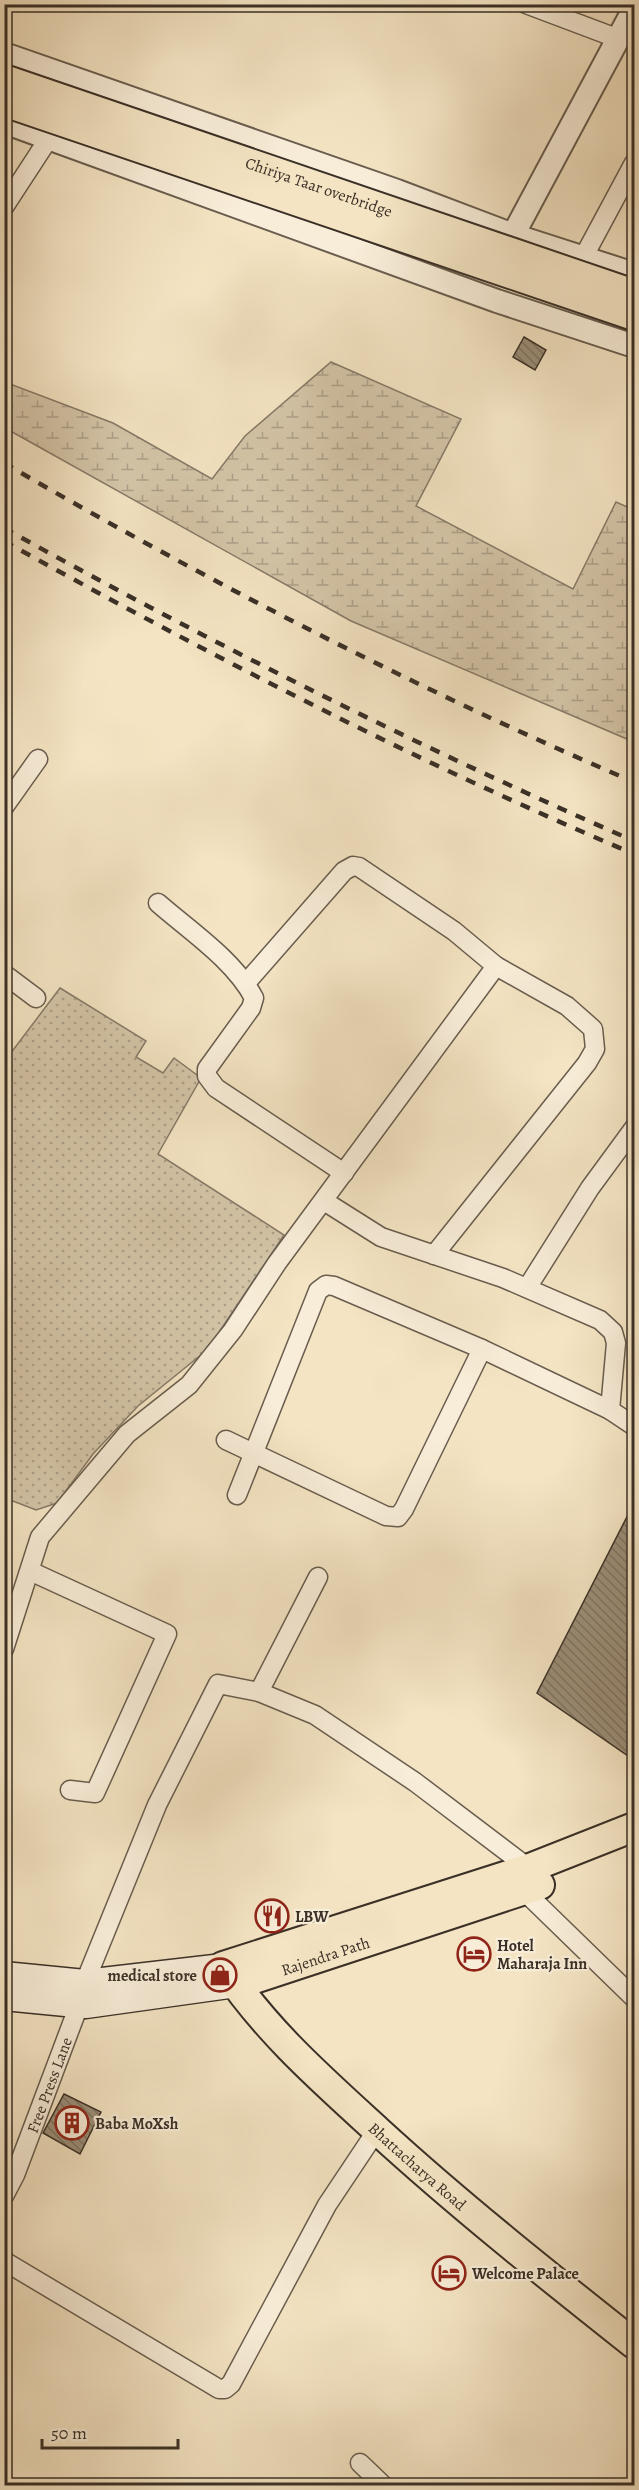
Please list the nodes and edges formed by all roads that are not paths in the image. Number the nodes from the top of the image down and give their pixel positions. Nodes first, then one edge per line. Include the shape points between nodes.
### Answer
1 (526, 4) edge
2 (634, 9) edge
3 (619, 39) junction
4 (4, 54) edge
5 (4, 79) edge
6 (4, 102) edge
7 (4, 122) edge
8 (49, 138) junction
9 (301, 157) junction
10 (634, 163) edge
11 (4, 207) edge
12 (275, 220) junction
13 (513, 235) junction
14 (584, 258) junction
15 (631, 280) edge
16 (634, 316) edge
17 (598, 334) junction
18 (634, 346) edge
19 (38, 759) dead end
20 (4, 807) edge
21 (158, 903) dead end
22 (496, 966) junction
23 (4, 974) edge
24 (246, 983) junction
25 (36, 998) dead end
26 (634, 1128) edge
27 (344, 1173) junction
28 (324, 1201) junction
29 (434, 1255) junction
30 (527, 1288) junction
31 (482, 1349) junction
32 (610, 1410) junction
33 (634, 1426) edge
34 (226, 1440) dead end
35 (253, 1452) junction
36 (237, 1495) dead end
37 (30, 1571) junction
38 (318, 1577) dead end
39 (10, 1613) edge
40 (4, 1649) edge
41 (259, 1692) junction
42 (70, 1790) dead end
43 (634, 1827) edge
44 (634, 1848) edge
45 (533, 1880) junction
46 (238, 1973) junction
47 (4, 1974) edge
48 (85, 1982) junction
49 (4, 1998) edge
50 (634, 1998) edge
51 (79, 2005) junction
52 (377, 2130) junction
53 (4, 2196) edge
54 (4, 2261) edge
55 (634, 2323) edge
56 (634, 2343) edge
57 (360, 2463) dead end
58 (384, 2486) edge

1 - 3 street
2 - 3 street
3 - 13 street
4 - 9 street
5 - 15 highway, Chiriya Taar overbridge, bridge
6 - 16 highway, Chiriya Taar overbridge, bridge
7 - 8 street
8 - 11 street
8 - 12 street
9 - 12 street
9 - 13 street
10 - 14 street
12 - 17 street
13 - 14 street
14 - 15 street
15 - 17 street
17 - 18 street
19 - 20 street
21 - 24 street
22 - 24 street via 454,931 353,866 344,871
22 - 27 street
22 - 29 street via 567,1006 593,1029 595,1048
23 - 25 street
24 - 27 street via 254,1003 207,1070 207,1076 216,1088
26 - 30 street via 590,1188
27 - 28 street
28 - 29 street via 381,1237
28 - 37 street via 189,1385 127,1434 40,1537
29 - 30 street
30 - 32 street via 600,1320 613,1332 616,1343
31 - 32 street
31 - 35 street via 398,1517 386,1516
31 - 35 street via 326,1285 318,1291
32 - 33 street
34 - 35 street
35 - 36 street
37 - 39 street
37 - 42 street via 167,1634 95,1793
38 - 41 street
39 - 40 street
41 - 45 street via 315,1715 415,1782
41 - 48 street via 218,1684 157,1804
43 - 45 highway, Rajendra Path
44 - 45 highway, Rajendra Path
45 - 46 highway, Rajendra Path
45 - 50 street
46 - 48 main road, Rajendra Path
46 - 51 main road, Rajendra Path
46 - 52 highway, Bhattacharya Road via 257,2014 293,2054
46 - 55 highway, Bhattacharya Road via 305,2042 441,2167
47 - 48 main road, Rajendra Path
49 - 51 main road, Rajendra Path
51 - 53 street, Free Press Lane
52 - 54 street via 327,2205 225,2390 219,2390
52 - 56 highway, Bhattacharya Road via 455,2200
57 - 58 street

